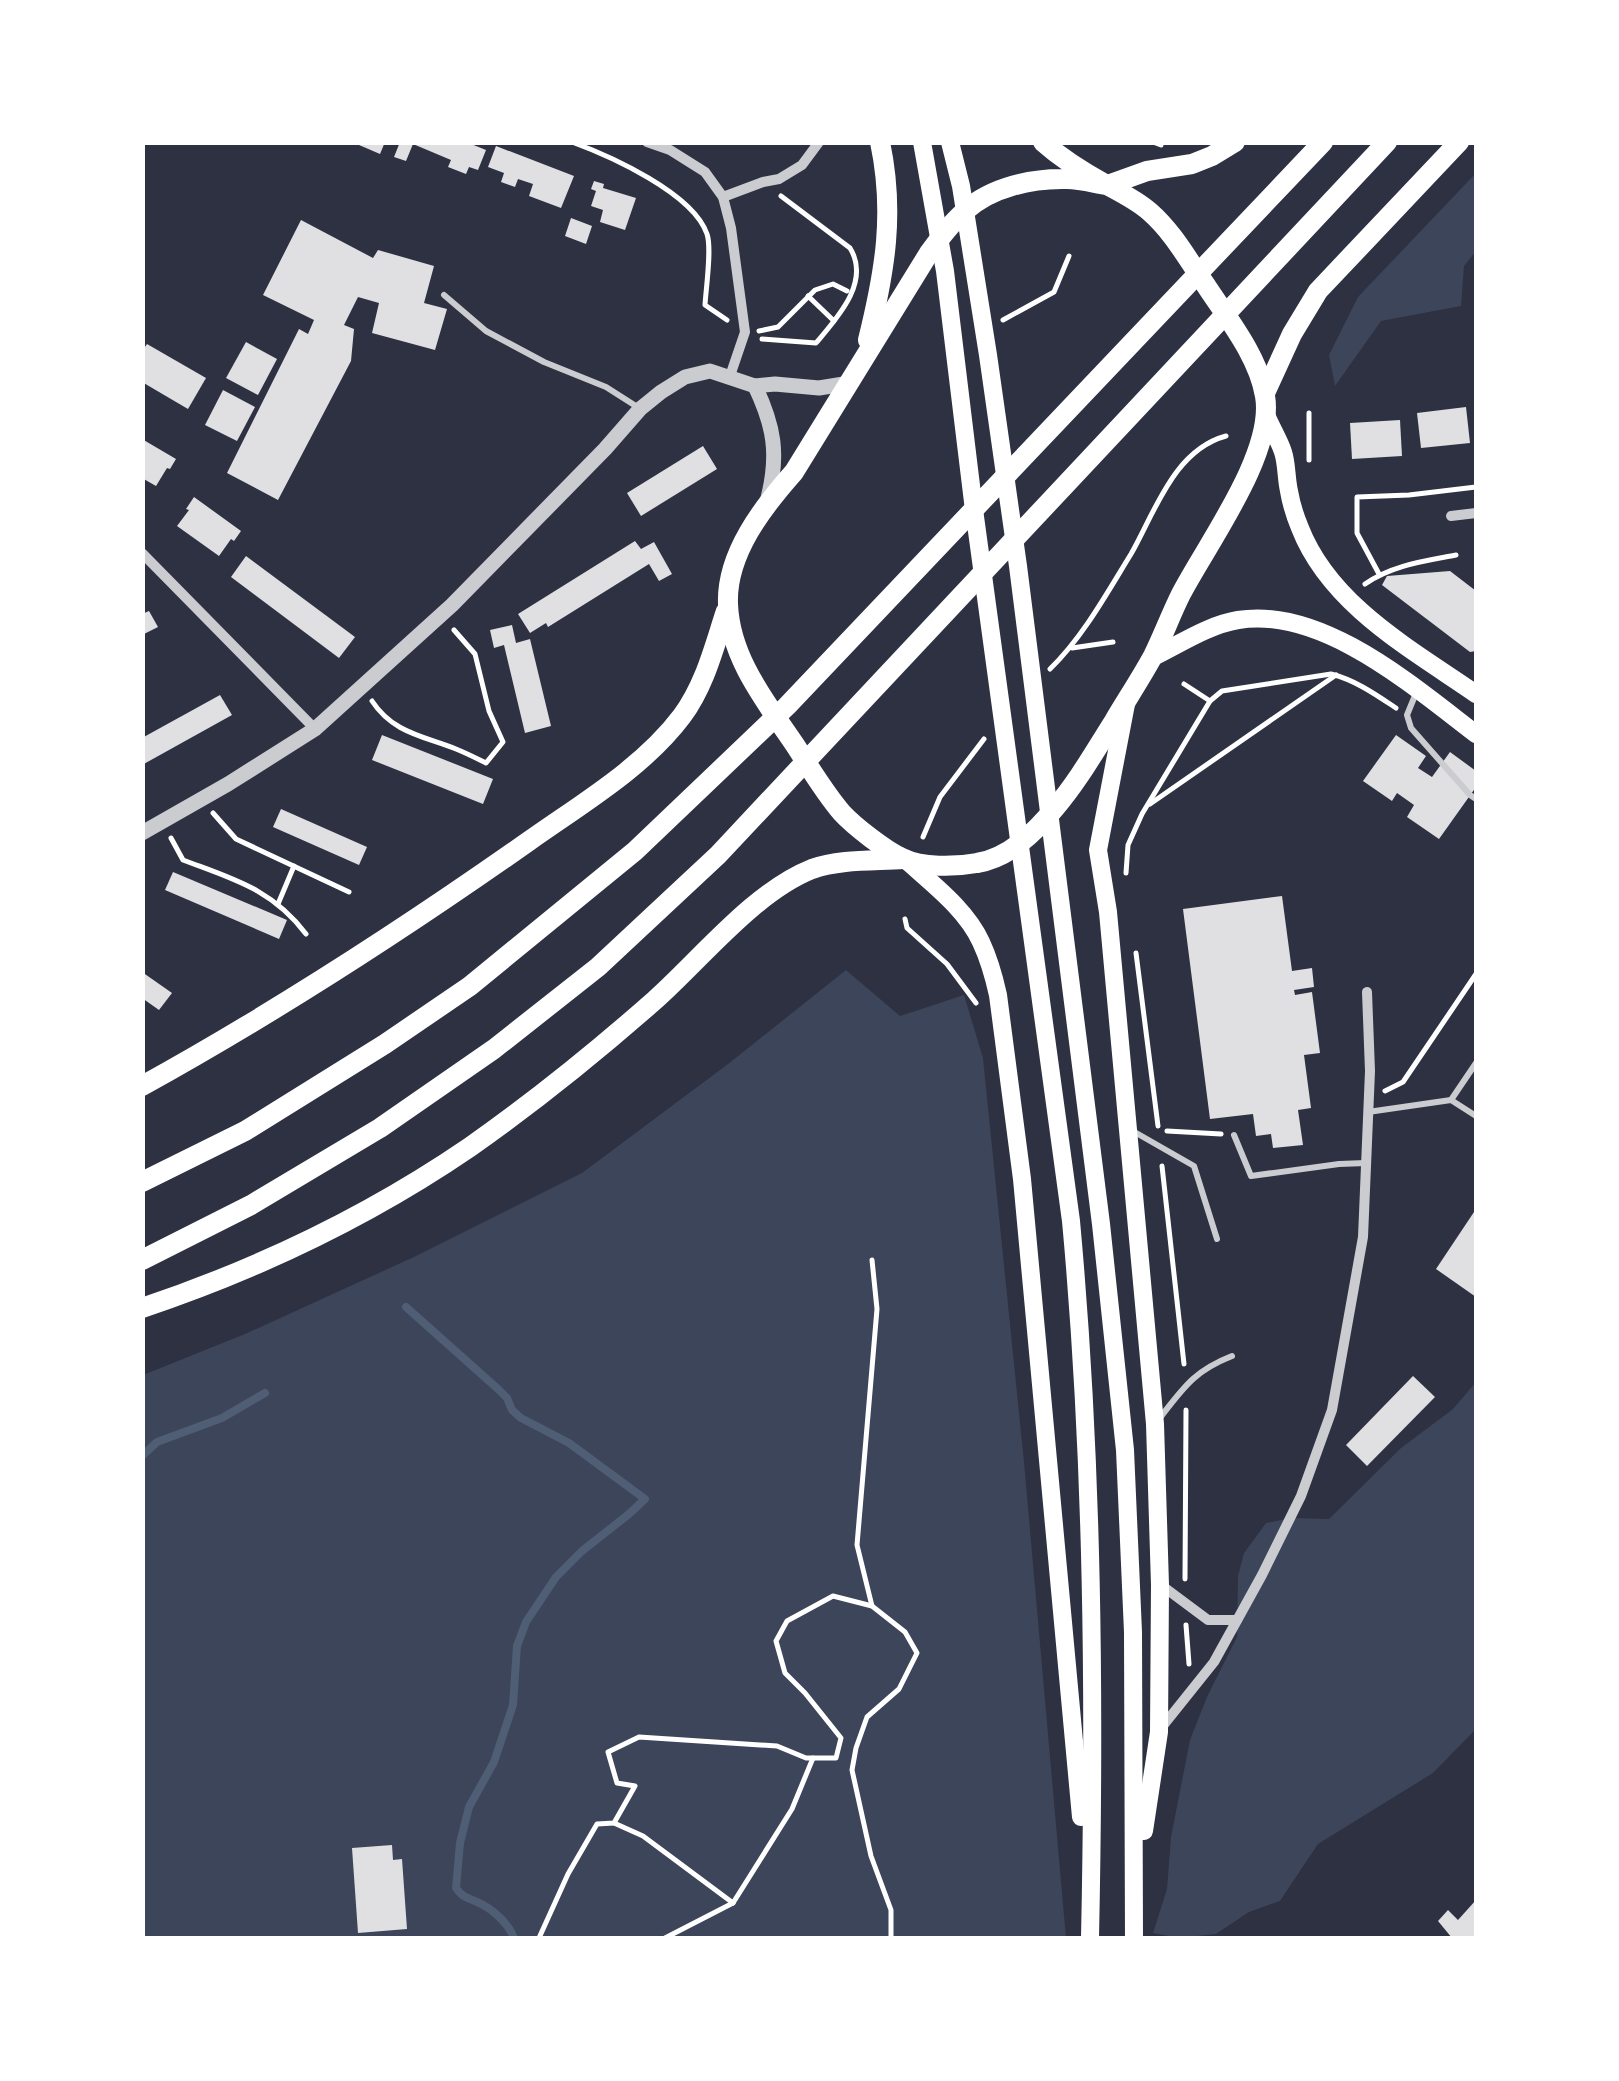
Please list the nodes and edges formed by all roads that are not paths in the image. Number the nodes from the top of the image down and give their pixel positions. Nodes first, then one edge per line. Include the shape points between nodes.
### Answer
1 (646, 142) edge
2 (819, 142) edge
3 (880, 142) edge
4 (922, 142) edge
5 (950, 142) edge
6 (1043, 142) edge
7 (1235, 142) edge
8 (1323, 142) edge
9 (1387, 142) edge
10 (1459, 142) edge
11 (1107, 185) junction
12 (723, 197) junction
13 (444, 295) dead end
14 (863, 361) junction
15 (730, 376) junction
16 (850, 384) junction
17 (755, 386) junction
18 (1265, 393) junction
19 (640, 409) junction
20 (1267, 417) junction
21 (768, 502) junction
22 (1476, 513) edge
23 (1451, 516) dead end
24 (142, 553) edge
25 (728, 604) junction
26 (1152, 656) junction
27 (1417, 689) junction
28 (1476, 694) edge
29 (1127, 698) junction
30 (315, 729) junction
31 (1476, 734) edge
32 (1476, 799) edge
33 (142, 833) edge
34 (904, 859) junction
35 (1367, 992) dead end
36 (1476, 1063) edge
37 (142, 1086) edge
38 (1451, 1100) junction
39 (1368, 1112) junction
40 (1476, 1116) edge
41 (1126, 1126) junction
42 (1234, 1135) road end
43 (1366, 1163) junction
44 (142, 1182) edge
45 (1217, 1239) dead end
46 (142, 1260) edge
47 (142, 1308) edge
48 (1232, 1356) dead end
49 (1155, 1424) junction
50 (1160, 1585) junction
51 (1237, 1620) junction
52 (1158, 1732) junction
53 (1135, 1890) junction
54 (1090, 1910) junction
55 (1090, 1938) edge
56 (1134, 1938) edge

1 - 12 street via 705,172
2 - 12 street via 802,165 779,179
3 - 14 highway via 888,189 887,253
4 - 54 main road via 945,271 1071,1221 1092,1614
5 - 53 main road via 1018,566 1102,1224 1125,1450
6 - 11 highway
7 - 11 highway via 1192,164
8 - 44 highway via 786,706 635,851 470,986 385,1044 245,1131
9 - 46 highway via 732,841 598,967 380,1128
10 - 18 highway via 1318,291
11 - 14 highway via 1070,178 1026,183 968,208 929,253
11 - 18 highway via 1149,211 1174,239 1242,340
12 - 15 street via 745,335
13 - 19 lane via 486,331
14 - 16 highway
15 - 17 street
15 - 19 street via 685,377
16 - 17 street
16 - 21 highway
17 - 21 street via 775,448
18 - 20 highway
19 - 30 street via 441,614
20 - 26 highway via 1244,480
20 - 28 main road via 1284,454 1298,523 1324,573 1370,618
21 - 25 highway via 736,558
22 - 23 street
24 - 30 street
25 - 34 highway via 737,650 752,680 828,796 860,830
25 - 37 highway via 695,695 651,750 314,986
26 - 27 main road via 1220,625 1283,621 1328,635
26 - 29 highway
27 - 31 main road
27 - 32 lane via 1410,728
29 - 34 highway via 1077,781 1004,854 956,866
29 - 41 main road via 1098,850
30 - 33 street
34 - 47 highway via 833,864 798,876 763,899 581,1062 469,1147 310,1240
34 - 54 main road via 968,920 998,994 1022,1178
35 - 39 street
36 - 38 lane
38 - 39 lane
38 - 40 lane
39 - 43 street
41 - 45 lane via 1194,1166
41 - 49 main road
42 - 43 lane via 1251,1176
43 - 51 street via 1363,1237 1332,1410 1301,1496
48 - 49 lane via 1204,1368
49 - 50 main road
50 - 51 street via 1208,1620
50 - 52 main road
51 - 52 street via 1214,1662
52 - 53 main road
53 - 56 main road
54 - 55 main road

